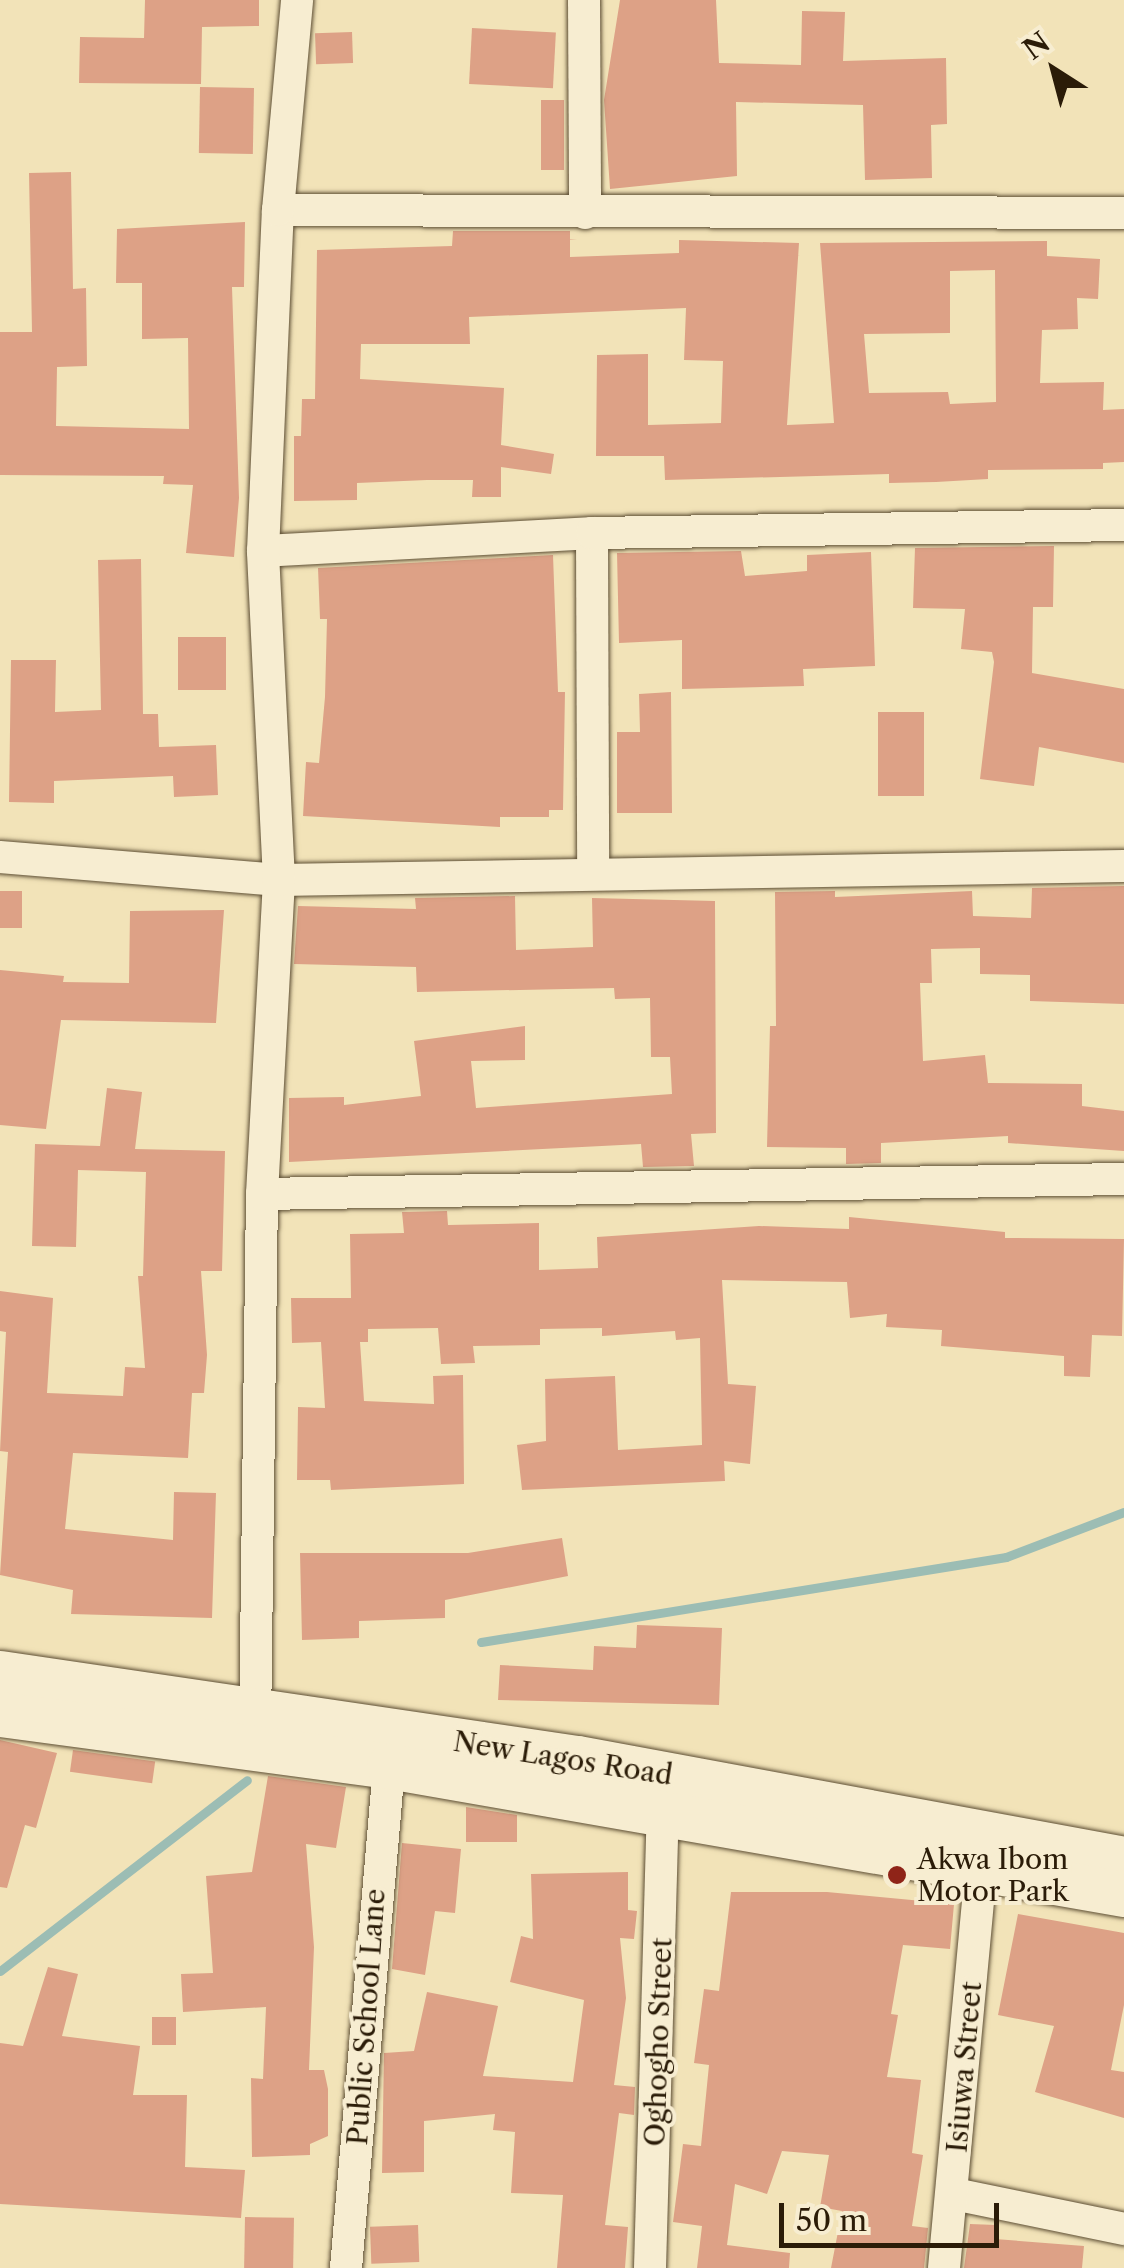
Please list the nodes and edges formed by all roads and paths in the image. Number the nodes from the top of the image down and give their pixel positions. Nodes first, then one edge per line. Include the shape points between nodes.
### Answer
1 (297, 0) edge
2 (584, 0) edge
3 (278, 210) junction
4 (584, 213) junction
5 (1124, 213) edge
6 (1124, 525) edge
7 (592, 532) junction
8 (263, 551) junction
9 (0, 857) edge
10 (1124, 866) edge
11 (593, 874) junction
12 (279, 880) junction
13 (1124, 1179) edge
14 (262, 1194) junction
15 (0, 1673) edge
16 (0, 1714) edge
17 (254, 1731) junction
18 (389, 1766) junction
19 (664, 1816) junction
20 (1124, 1859) edge
21 (981, 1866) junction
22 (1124, 1894) edge
23 (954, 2194) junction
24 (1124, 2229) edge
25 (346, 2268) edge
26 (650, 2268) edge
27 (944, 2268) edge

1 - 3 street
2 - 4 street
3 - 4 street
3 - 8 street
4 - 5 street
6 - 7 street
7 - 8 street
7 - 11 street
8 - 12 street
9 - 12 street
10 - 11 street
11 - 12 street
12 - 14 street
13 - 14 street
14 - 17 street
15 - 17 main road, New Lagos Road
16 - 17 main road, New Lagos Road
17 - 18 main road, New Lagos Road
17 - 20 main road, New Lagos Road via 576,1758
18 - 19 main road, New Lagos Road
18 - 25 street, Public School Lane
19 - 21 main road, New Lagos Road
19 - 26 street, Oghogho Street
21 - 22 main road, New Lagos Road
21 - 23 street, Isiuwa Street
23 - 24 street
23 - 27 street, Isiuwa Street

